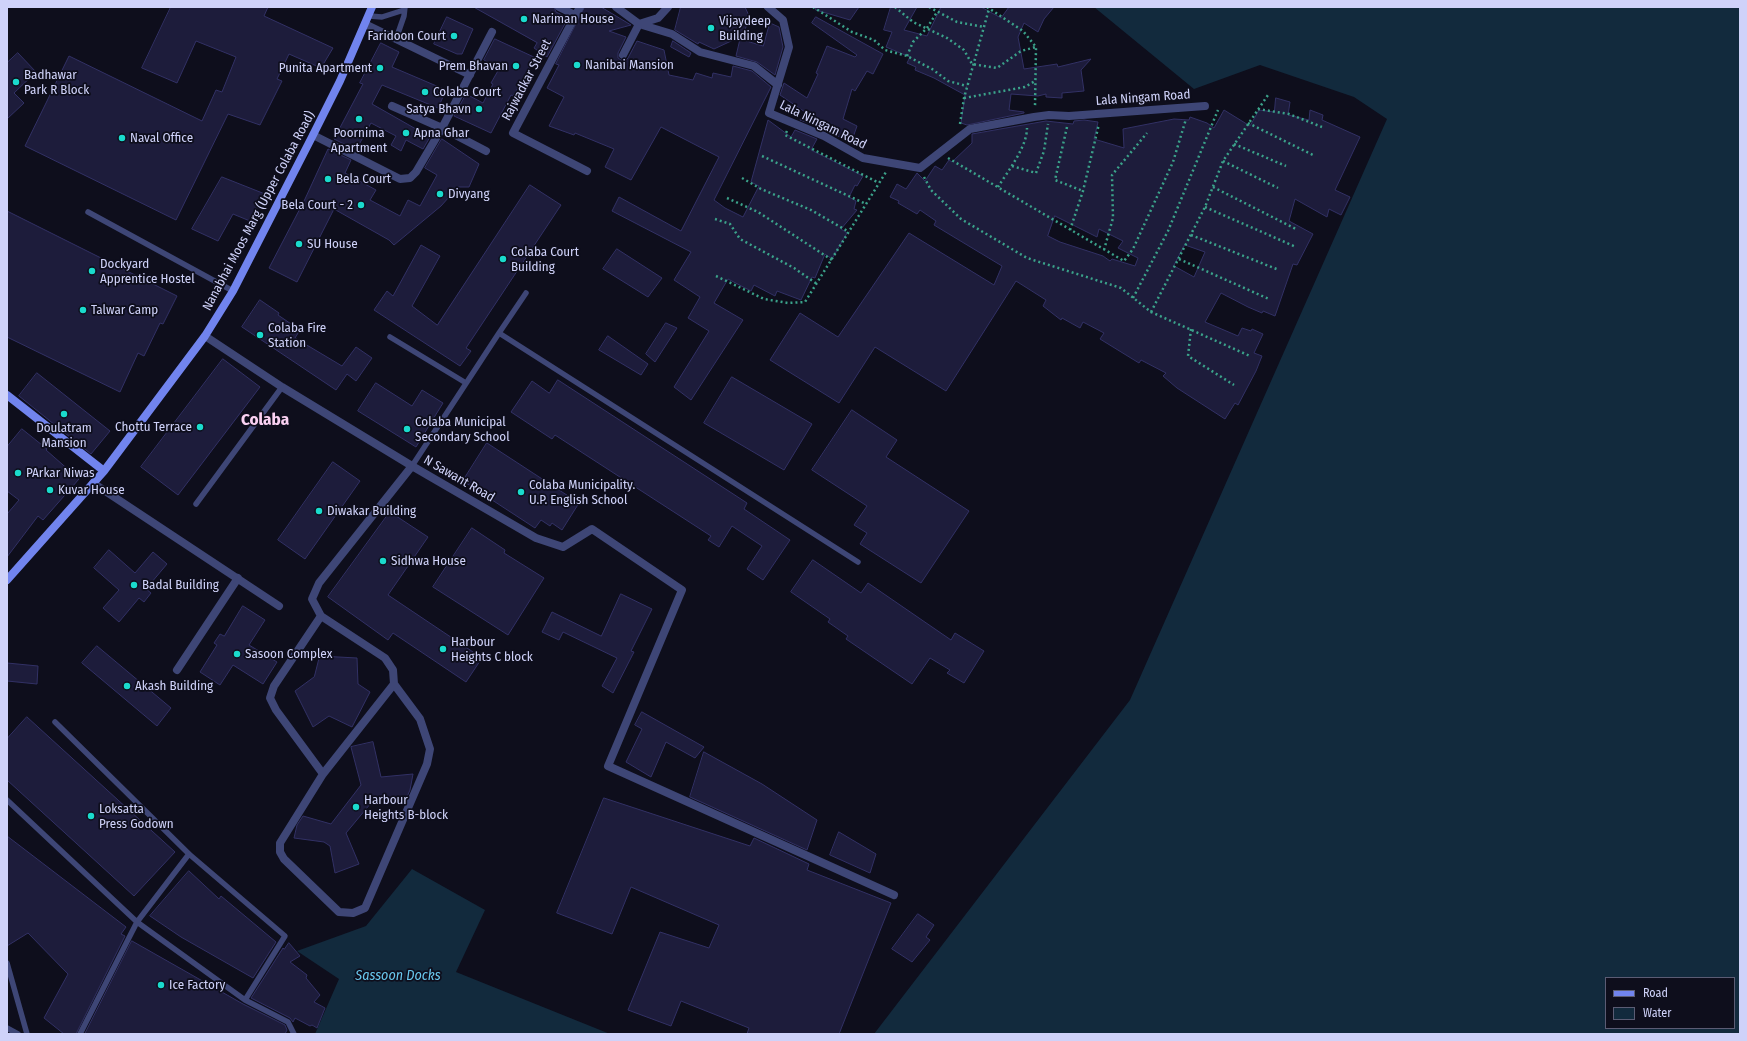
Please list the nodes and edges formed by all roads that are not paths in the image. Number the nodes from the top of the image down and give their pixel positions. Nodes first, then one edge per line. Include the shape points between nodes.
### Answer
1 (372, 7) edge
2 (559, 7) edge
3 (580, 7) edge
4 (616, 7) edge
5 (668, 7) edge
6 (768, 7) edge
7 (404, 9) edge
8 (369, 16) junction
9 (575, 16) junction
10 (365, 24) junction
11 (639, 24) junction
12 (492, 32) dead end
13 (396, 39) junction
14 (623, 55) dead end
15 (470, 74) junction
16 (778, 85) junction
17 (392, 106) dead end
18 (1205, 106) dead end
19 (442, 128) junction
20 (313, 135) junction
21 (486, 151) dead end
22 (587, 171) dead end
23 (88, 212) dead end
24 (234, 291) junction
25 (526, 293) dead end
26 (499, 333) junction
27 (205, 336) junction
28 (390, 337) dead end
29 (466, 383) junction
30 (282, 387) junction
31 (7, 395) edge
32 (412, 466) junction
33 (104, 471) junction
34 (93, 484) junction
35 (196, 504) dead end
36 (858, 562) dead end
37 (238, 578) junction
38 (7, 580) edge
39 (279, 606) dead end
40 (321, 616) junction
41 (177, 670) dead end
42 (394, 684) junction
43 (55, 722) dead end
44 (323, 774) junction
45 (7, 800) edge
46 (189, 854) junction
47 (894, 895) dead end
48 (138, 922) junction
49 (7, 963) edge
50 (245, 1000) junction
51 (7, 1028) edge
52 (18, 1034) edge
53 (27, 1034) edge
54 (80, 1034) edge
55 (294, 1034) edge

1 - 8 main road, Nanabhai Moos Marg (Upper Colaba Road)
2 - 9 street
3 - 9 street, Rajwadkar Street
4 - 11 street
5 - 11 street via 658,18
6 - 16 street, Lala Ningam Road via 783,20 789,47
7 - 8 lane via 382,17
7 - 13 lane
8 - 10 main road, Nanabhai Moos Marg (Upper Colaba Road)
9 - 22 street, Rajwadkar Street via 513,133
10 - 13 street
10 - 20 main road, Nanabhai Moos Marg (Upper Colaba Road)
11 - 14 street
11 - 16 street via 672,34 700,52 754,66
12 - 15 street
13 - 15 street
15 - 19 street
16 - 18 street, Lala Ningam Road via 769,113 824,136 863,158 920,168 970,129 1049,115 1069,116
17 - 19 street
19 - 20 street via 416,172 410,178 400,179
19 - 21 street
20 - 24 main road, Nanabhai Moos Marg (Upper Colaba Road)
23 - 24 lane
24 - 27 main road, Nanabhai Moos Marg (Upper Colaba Road)
25 - 26 lane
26 - 29 lane
26 - 36 lane
27 - 30 street, N Sawant Road
27 - 33 main road, Nanabhai Moos Marg (Upper Colaba Road)
28 - 29 lane
29 - 32 lane
30 - 32 street, N Sawant Road
30 - 35 lane
31 - 33 main road
32 - 40 street via 319,582 312,599
32 - 47 street, N Sawant Road via 536,538 563,547 592,529 682,590 608,766
33 - 34 main road, Nanabhai Moos Marg (Upper Colaba Road)
34 - 37 street
34 - 38 main road, Nanabhai Moos Marg (Upper Colaba Road)
37 - 39 street
37 - 41 street
40 - 42 street via 385,658 393,670
40 - 44 street via 274,686 270,698
42 - 44 street
42 - 44 street via 420,719 430,749 427,764 365,908 353,913 338,912 280,852 280,843
43 - 46 lane
45 - 48 lane
46 - 48 lane
46 - 50 lane via 285,936
48 - 50 lane
48 - 54 lane
49 - 53 lane
50 - 55 lane via 288,1022
51 - 52 lane

